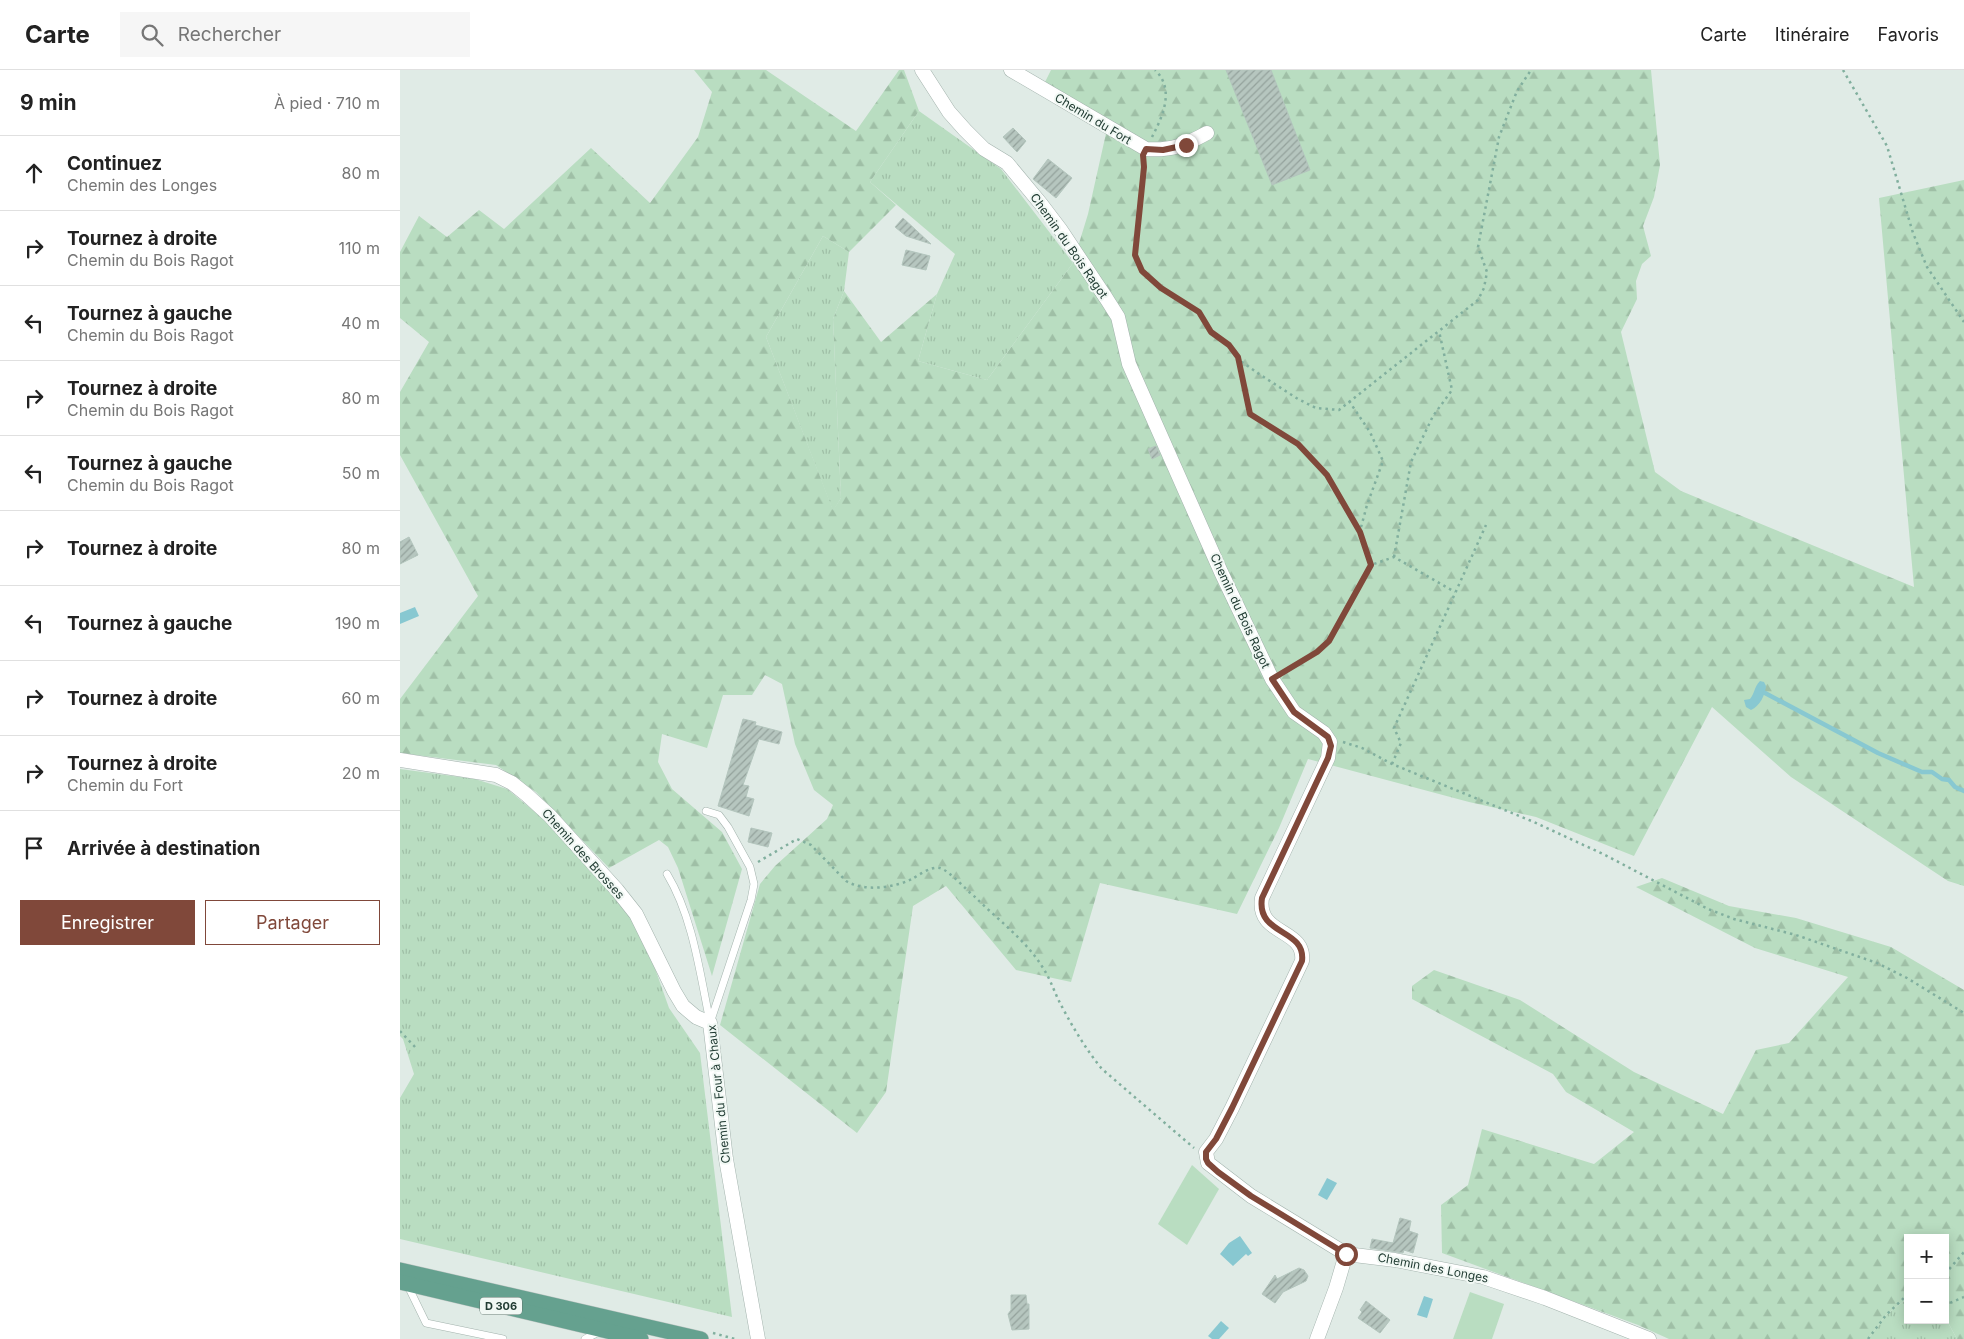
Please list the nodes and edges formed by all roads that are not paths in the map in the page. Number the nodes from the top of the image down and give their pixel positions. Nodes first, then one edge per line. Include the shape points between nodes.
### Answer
1 (922, 70) edge
2 (1011, 70) edge
3 (1207, 133) dead end
4 (400, 760) edge
5 (706, 811) dead end
6 (667, 874) dead end
7 (710, 1022) junction
8 (1206, 1159) joint
9 (1346, 1254) junction
10 (402, 1279) edge
11 (603, 1330) junction
12 (503, 1339) edge
13 (585, 1339) edge
14 (641, 1339) edge
15 (701, 1339) edge
16 (758, 1339) edge
17 (1317, 1339) edge
18 (1649, 1339) edge

1 - 8 street, Chemin du Bois Ragot via 960,124 984,149 1007,163 1041,204 1118,317 1129,364 1272,679 1294,712 1328,737 1331,746 1261,905 1269,924 1298,943 1302,961 1232,1108 1206,1152
2 - 3 street, Chemin du Fort via 1146,149 1163,150 1186,145
4 - 7 street, Chemin des Brosses via 496,775 527,795 550,816 636,914 683,1006 696,1017
5 - 7 lane, Chemin du Four à Chaux via 719,815 728,827 750,867 754,884
6 - 7 lane via 684,910
7 - 16 street, Chemin du Four à Chaux via 726,1159
8 - 9 street, Chemin des Longes via 1251,1196
9 - 17 street
9 - 18 street, Chemin des Longes via 1483,1277
10 - 11 main road, D 306
10 - 12 lane via 426,1323
10 - 15 main road, D 306
11 - 13 lane
11 - 14 main road, D 306

